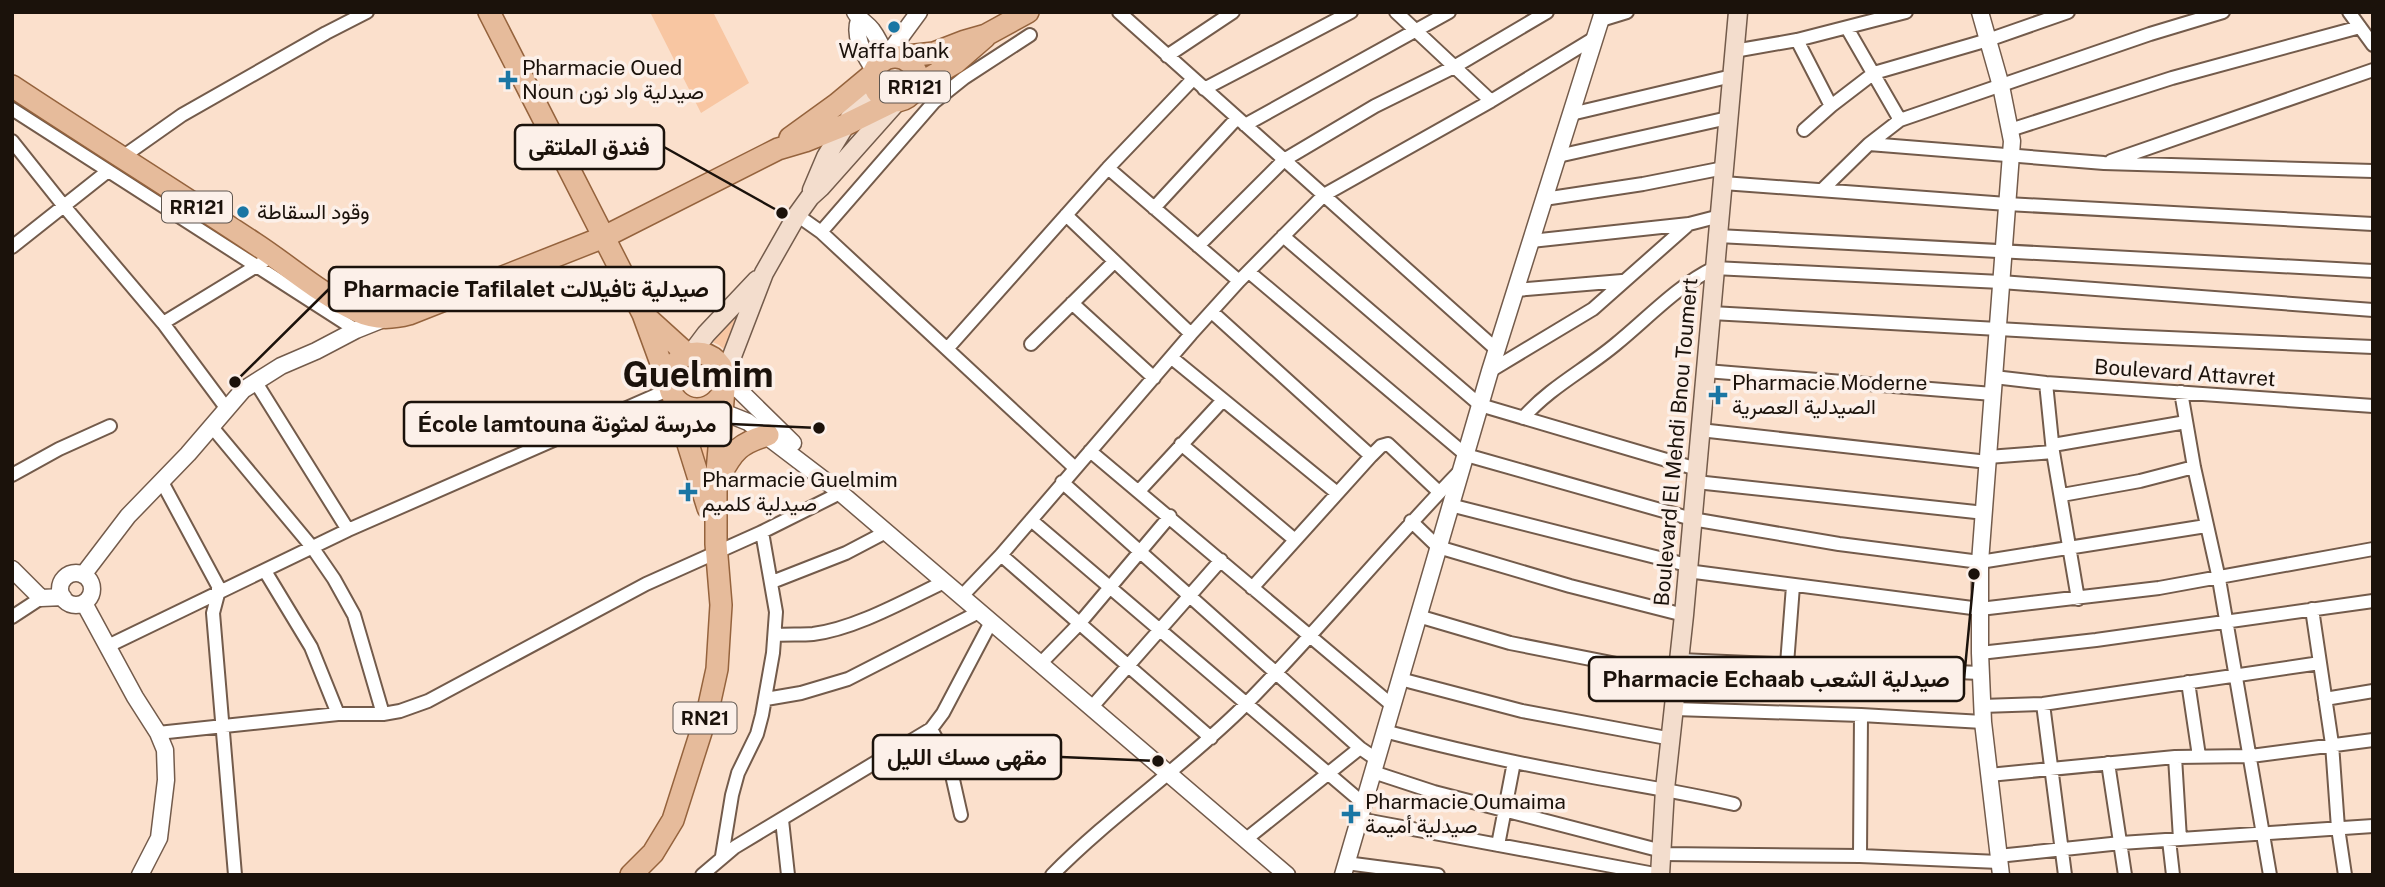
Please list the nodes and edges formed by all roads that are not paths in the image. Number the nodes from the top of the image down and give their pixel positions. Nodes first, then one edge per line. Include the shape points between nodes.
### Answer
1 (367, 12) edge
2 (489, 12) edge
3 (1028, 12) edge
4 (1119, 12) edge
5 (1233, 12) edge
6 (1351, 12) edge
7 (1396, 12) edge
8 (1449, 12) edge
9 (1547, 12) edge
10 (1628, 12) edge
11 (1738, 12) edge
12 (1906, 12) edge
13 (1980, 12) edge
14 (2068, 12) edge
15 (2223, 12) edge
16 (2350, 12) edge
17 (857, 16) edge
18 (917, 16) edge
19 (1602, 16) edge
20 (2360, 27) junction
21 (1847, 28) junction
22 (1415, 30) junction
23 (1030, 35) dead end
24 (986, 36) junction
25 (1596, 37) junction
26 (1797, 40) junction
27 (1988, 40) junction
28 (2373, 44) edge
29 (1734, 51) junction
30 (1167, 56) junction
31 (891, 61) junction
32 (1454, 66) junction
33 (2373, 70) edge
34 (1874, 73) junction
35 (1732, 76) junction
36 (1193, 79) junction
37 (12, 86) edge
38 (915, 86) junction
39 (2001, 86) junction
40 (1204, 89) junction
41 (896, 100) junction
42 (1491, 101) junction
43 (1831, 106) junction
44 (12, 109) edge
45 (1571, 114) junction
46 (1728, 118) junction
47 (1900, 120) junction
48 (1241, 122) junction
49 (845, 125) junction
50 (1804, 130) dead end
51 (2010, 130) junction
52 (12, 141) edge
53 (1869, 144) junction
54 (778, 149) junction
55 (1558, 156) junction
56 (2012, 157) junction
57 (1284, 160) junction
58 (2104, 163) junction
59 (114, 165) junction
60 (1108, 168) junction
61 (2373, 171) edge
62 (1723, 176) junction
63 (1822, 190) junction
64 (1324, 195) junction
65 (810, 197) junction
66 (1544, 199) junction
67 (2007, 204) junction
68 (63, 205) junction
69 (1154, 208) junction
70 (797, 215) junction
71 (1066, 215) junction
72 (1720, 215) junction
73 (1689, 224) junction
74 (2373, 224) edge
75 (821, 232) junction
76 (1283, 236) junction
77 (1718, 236) junction
78 (604, 237) junction
79 (1531, 241) junction
80 (1198, 246) junction
81 (12, 247) edge
82 (2003, 250) junction
83 (264, 261) junction
84 (1114, 262) junction
85 (1714, 268) junction
86 (2373, 271) edge
87 (1249, 272) junction
88 (764, 273) junction
89 (1239, 281) junction
90 (1622, 281) junction
91 (2001, 282) junction
92 (1516, 290) junction
93 (1072, 303) junction
94 (2373, 310) edge
95 (1212, 312) junction
96 (1711, 313) junction
97 (643, 314) junction
98 (386, 318) junction
99 (163, 323) junction
100 (1999, 328) junction
101 (356, 330) junction
102 (1191, 334) junction
103 (1031, 344) dead end
104 (2373, 347) edge
105 (947, 349) junction
106 (1497, 350) junction
107 (689, 354) junction
108 (1172, 358) junction
109 (1490, 371) junction
110 (1706, 371) junction
111 (1994, 377) junction
112 (1154, 378) junction
113 (255, 381) junction
114 (724, 382) junction
115 (2046, 383) junction
116 (671, 390) junction
117 (2181, 392) junction
118 (1993, 394) junction
119 (1223, 400) junction
120 (1480, 405) junction
121 (2373, 406) edge
122 (227, 409) junction
123 (699, 409) junction
124 (723, 412) junction
125 (1522, 418) junction
126 (2186, 422) junction
127 (110, 426) dead end
128 (212, 427) junction
129 (1700, 430) junction
130 (768, 435) junction
131 (1181, 444) junction
132 (2053, 448) junction
133 (1090, 451) junction
134 (1371, 456) junction
135 (1988, 460) junction
136 (1464, 462) junction
137 (2194, 467) junction
138 (1074, 468) junction
139 (12, 475) edge
140 (1696, 475) junction
141 (162, 481) junction
142 (1062, 482) junction
143 (716, 484) junction
144 (838, 491) junction
145 (1139, 491) junction
146 (1337, 493) junction
147 (2062, 495) junction
148 (1445, 498) junction
149 (1985, 513) junction
150 (1170, 516) junction
151 (1692, 519) junction
152 (1031, 520) junction
153 (1411, 521) junction
154 (2206, 526) junction
155 (348, 530) junction
156 (762, 532) junction
157 (886, 532) junction
158 (1295, 540) junction
159 (312, 547) junction
160 (1438, 547) junction
161 (717, 548) junction
162 (2070, 548) junction
163 (2373, 549) edge
164 (1139, 552) junction
165 (1000, 555) junction
166 (1221, 560) junction
167 (1980, 562) junction
168 (1687, 568) junction
169 (12, 569) edge
170 (265, 571) junction
171 (83, 575) junction
172 (2219, 579) junction
173 (772, 582) junction
174 (944, 582) junction
175 (1793, 586) junction
176 (1109, 587) junction
177 (1252, 587) junction
178 (218, 594) junction
179 (63, 597) junction
180 (961, 597) junction
181 (41, 598) junction
182 (1190, 598) junction
183 (2078, 599) junction
184 (2373, 601) edge
185 (85, 603) junction
186 (1980, 609) junction
187 (2312, 609) junction
188 (1418, 615) junction
189 (1684, 615) junction
190 (12, 617) edge
191 (985, 617) junction
192 (2225, 621) junction
193 (1079, 624) junction
194 (1160, 631) junction
195 (775, 635) junction
196 (1308, 636) junction
197 (108, 646) junction
198 (1980, 653) junction
199 (2320, 663) junction
200 (1040, 664) junction
201 (1787, 664) junction
202 (1129, 667) junction
203 (1678, 668) junction
204 (1275, 672) junction
205 (1980, 673) junction
206 (2236, 676) junction
207 (1400, 679) junction
208 (2188, 682) junction
209 (2373, 691) edge
210 (766, 699) junction
211 (2325, 699) junction
212 (2043, 704) junction
213 (1245, 705) junction
214 (1393, 706) junction
215 (1091, 708) junction
216 (1675, 709) junction
217 (338, 714) junction
218 (383, 714) junction
219 (1983, 714) junction
220 (1861, 715) junction
221 (221, 726) junction
222 (931, 729) junction
223 (1384, 731) junction
224 (158, 733) junction
225 (1211, 738) junction
226 (1672, 739) junction
227 (2373, 740) edge
228 (2332, 744) junction
229 (1360, 748) junction
230 (2251, 756) junction
231 (2175, 757) junction
232 (2199, 757) junction
233 (1514, 762) junction
234 (2108, 763) junction
235 (1374, 766) junction
236 (2050, 770) junction
237 (1167, 773) junction
238 (1327, 774) junction
239 (1989, 775) junction
240 (1665, 789) junction
241 (1734, 804) dead end
242 (1506, 810) junction
243 (1361, 812) junction
244 (961, 816) dead end
245 (782, 820) junction
246 (2373, 826) edge
247 (2338, 828) junction
248 (2264, 833) junction
249 (2175, 839) junction
250 (1245, 840) junction
251 (2120, 843) junction
252 (1498, 845) junction
253 (2061, 849) junction
254 (1662, 852) junction
255 (722, 856) junction
256 (1860, 856) junction
257 (1999, 864) edge
258 (1344, 869) edge
259 (140, 875) edge
260 (235, 875) edge
261 (631, 875) edge
262 (702, 875) edge
263 (788, 875) edge
264 (1052, 875) edge
265 (1287, 875) edge
266 (1438, 875) edge
267 (1660, 875) edge
268 (2065, 875) edge
269 (2125, 875) edge
270 (2173, 875) edge
271 (2270, 875) edge
272 (2345, 875) edge

1 - 59 street via 182,114
2 - 78 main road, RN21
3 - 24 main road, RR121
4 - 30 street
5 - 30 street
6 - 40 street
7 - 22 street
8 - 22 street
9 - 32 street
10 - 19 street
11 - 29 main road, Boulevard El Mehdi Bnou Toumert
12 - 21 street
13 - 27 street
14 - 27 street
15 - 39 street
16 - 20 street
17 - 31 street
17 - 31 street via 858,39
18 - 31 street
19 - 25 street
20 - 28 street
20 - 51 street via 2172,78
21 - 26 street
21 - 34 street
22 - 32 street
22 - 48 street
23 - 75 street via 934,102
24 - 31 main road, RR121
24 - 38 main road, RR121 via 955,63
25 - 42 street
25 - 45 street
26 - 29 street
26 - 43 street
27 - 34 street
27 - 39 street
29 - 35 main road, Boulevard El Mehdi Bnou Toumert
30 - 36 street
31 - 38 main road, RR121 via 916,74
31 - 41 main road, RR121 via 879,94
31 - 49 main road
31 - 54 main road, RR121
32 - 42 street
32 - 57 street
33 - 58 street
34 - 43 street
34 - 47 street
35 - 45 street
35 - 46 main road, Boulevard El Mehdi Bnou Toumert
36 - 40 street
36 - 60 street
37 - 59 main road, RR121
38 - 41 main road, RR121 via 909,96
39 - 47 street
39 - 51 street
40 - 48 street
41 - 49 main road, RR121
41 - 65 main road
42 - 64 street
43 - 50 street
44 - 59 street
45 - 55 street
46 - 55 street
46 - 62 main road, Boulevard El Mehdi Bnou Toumert
47 - 53 street
48 - 57 street
48 - 69 street
49 - 54 main road, RR121
49 - 65 main road
51 - 56 street
52 - 68 street
53 - 56 street
53 - 63 street
54 - 78 main road, RR121
55 - 66 street
56 - 58 street
56 - 67 street
57 - 64 street
57 - 80 street
58 - 61 street
59 - 68 street
59 - 83 main road, RR121
60 - 69 street
60 - 71 street
62 - 63 street
62 - 66 street
62 - 72 main road, Boulevard El Mehdi Bnou Toumert
63 - 67 street
64 - 76 street
64 - 106 street
65 - 70 main road
66 - 79 street
67 - 74 street
67 - 82 street
68 - 81 street
68 - 99 street
69 - 80 street
70 - 75 street
70 - 88 main road
71 - 84 street
71 - 105 street
72 - 73 street
72 - 77 main road, Boulevard El Mehdi Bnou Toumert
73 - 79 street
73 - 90 street
75 - 105 street
76 - 87 street
76 - 120 street
77 - 82 street
77 - 85 main road, Boulevard El Mehdi Bnou Toumert
78 - 97 main road, RN21
78 - 98 main road, RR121 via 409,314
79 - 92 street
80 - 89 street
82 - 86 street
82 - 91 street
83 - 98 main road, RR121 via 366,314
83 - 99 street
83 - 101 street
84 - 93 street
84 - 102 street
85 - 91 street
85 - 96 main road, Boulevard El Mehdi Bnou Toumert
85 - 125 street via 1686,284 1614,346 1540,398
87 - 89 street
87 - 136 street
88 - 107 main road
88 - 114 main road
89 - 95 street
90 - 92 street
90 - 109 street via 1583,316
91 - 94 street
91 - 100 street
92 - 106 street
93 - 103 street
93 - 112 street
95 - 102 street
95 - 134 street
96 - 100 street
96 - 110 main road, Boulevard El Mehdi Bnou Toumert
97 - 107 main road, RN21
97 - 116 main road, RN21
98 - 101 street
99 - 122 street
100 - 104 street
100 - 111 street
101 - 113 street
102 - 108 street
105 - 138 street
106 - 109 street
107 - 114 main road, RN21 via 710,356 721,367
107 - 116 main road via 673,366
108 - 112 street
108 - 119 street
109 - 120 street
110 - 118 street
110 - 129 main road, Boulevard El Mehdi Bnou Toumert
111 - 115 street, Boulevard Attavret
111 - 118 street
112 - 133 street
113 - 122 street
113 - 155 street
114 - 123 main road via 712,405
114 - 124 main road, RN21
114 - 144 street via 740,391
115 - 117 street, Boulevard Attavret
115 - 132 street
116 - 123 main road via 684,406
116 - 155 street
116 - 161 main road, RN21
117 - 121 street, Boulevard Attavret
117 - 126 street
118 - 135 street
119 - 131 street
119 - 146 street
120 - 125 street
120 - 136 street
122 - 128 street
123 - 124 street
124 - 130 street
124 - 143 main road, RN21
125 - 140 street
126 - 132 street
126 - 137 street
127 - 139 street
128 - 141 street
128 - 159 street
129 - 135 street
129 - 140 main road, Boulevard El Mehdi Bnou Toumert
130 - 143 main road via 739,446
130 - 144 street
131 - 145 street
131 - 158 street
132 - 135 street
132 - 147 street
133 - 138 street
133 - 145 street
134 - 146 street
134 - 148 street via 1388,444
135 - 149 street
136 - 148 street
136 - 151 street
137 - 147 street
137 - 154 street
138 - 142 street
140 - 149 street
140 - 151 main road, Boulevard El Mehdi Bnou Toumert
141 - 171 street via 128,516
141 - 178 street via 216,582
142 - 152 street
142 - 164 street
143 - 161 main road, RN21
144 - 156 street
144 - 157 street
145 - 150 street
146 - 158 street
147 - 162 street
148 - 153 street
148 - 160 street
148 - 168 street
149 - 167 street
150 - 164 street
150 - 166 street
151 - 167 street
151 - 168 main road, Boulevard El Mehdi Bnou Toumert
152 - 165 street
152 - 176 street
153 - 160 street
153 - 196 street
154 - 162 street
154 - 172 street
155 - 159 street
156 - 161 street
156 - 173 street
157 - 173 street
157 - 174 street
158 - 177 street
159 - 170 street
159 - 218 street via 354,615
160 - 188 street
160 - 189 street
161 - 218 street via 428,701
161 - 261 main road, RN21 via 719,635 708,710 673,820 653,853
162 - 167 street
162 - 183 street
163 - 172 street
164 - 176 street
164 - 182 street
165 - 180 street
165 - 193 street
166 - 177 street
166 - 182 street
167 - 186 street
168 - 175 street
168 - 189 main road, Boulevard El Mehdi Bnou Toumert
169 - 181 street
170 - 178 street
170 - 217 street via 310,647
171 - 179 street via 64,579
171 - 185 street via 92,589
172 - 183 street
172 - 192 street
173 - 195 street
174 - 180 street
174 - 195 street via 831,630
175 - 186 street
175 - 201 street
176 - 193 street
176 - 194 street
177 - 196 street
178 - 197 street
178 - 221 street via 213,613
179 - 181 street
179 - 185 street via 70,604
180 - 191 street
181 - 190 street
182 - 194 street
182 - 204 street
183 - 186 street
184 - 187 street
185 - 197 street
186 - 198 street
187 - 192 street
187 - 199 street
188 - 203 street via 1510,643
188 - 207 street
189 - 203 main road, Boulevard El Mehdi Bnou Toumert
191 - 200 street
191 - 210 street via 848,679
191 - 222 street via 943,713
192 - 198 street
192 - 206 street
193 - 200 street
193 - 202 street
194 - 202 street
194 - 213 street
195 - 210 street
196 - 204 street
196 - 214 street
197 - 224 street
198 - 205 street
199 - 206 street
199 - 211 street
200 - 215 street
201 - 203 street
201 - 205 street
202 - 215 street
202 - 225 street
203 - 216 main road, Boulevard El Mehdi Bnou Toumert
204 - 213 street
204 - 229 street
205 - 219 street
206 - 208 street
206 - 230 street
207 - 214 street
207 - 226 street via 1521,711
208 - 212 street
208 - 232 street
209 - 211 street
210 - 255 street via 757,734 738,773
211 - 228 street
212 - 219 street
212 - 236 street
213 - 225 street
213 - 238 street
214 - 223 street
215 - 237 street
216 - 220 street
216 - 226 main road, Boulevard El Mehdi Bnou Toumert
217 - 218 street
217 - 221 street
219 - 220 street
219 - 239 street
220 - 256 street
221 - 224 street
221 - 260 street
222 - 244 street via 948,762
222 - 245 street
223 - 233 street
223 - 235 street
224 - 259 street via 167,762 159,838
225 - 237 street
226 - 240 main road, Boulevard El Mehdi Bnou Toumert
227 - 228 street
228 - 230 street
228 - 247 street
229 - 235 street
229 - 238 street
230 - 232 street
230 - 248 street
231 - 232 street
231 - 234 street
231 - 249 street
233 - 240 street
233 - 242 street
234 - 236 street
234 - 251 street
235 - 242 street via 1434,792
235 - 243 street
236 - 239 street
236 - 253 street
237 - 250 street
237 - 264 street
238 - 243 street
238 - 250 street
239 - 257 street
240 - 241 street
240 - 254 main road, Boulevard El Mehdi Bnou Toumert
242 - 252 street
242 - 254 street
243 - 252 street
243 - 258 street
245 - 255 street
245 - 263 street
246 - 247 street
247 - 248 street
247 - 272 street
248 - 249 street
248 - 271 street
249 - 251 street
249 - 270 street
250 - 265 street
251 - 253 street
251 - 269 street
252 - 267 street
253 - 257 street
253 - 268 street
254 - 256 street
254 - 267 main road, Boulevard El Mehdi Bnou Toumert
255 - 262 street
256 - 257 street
258 - 266 street

